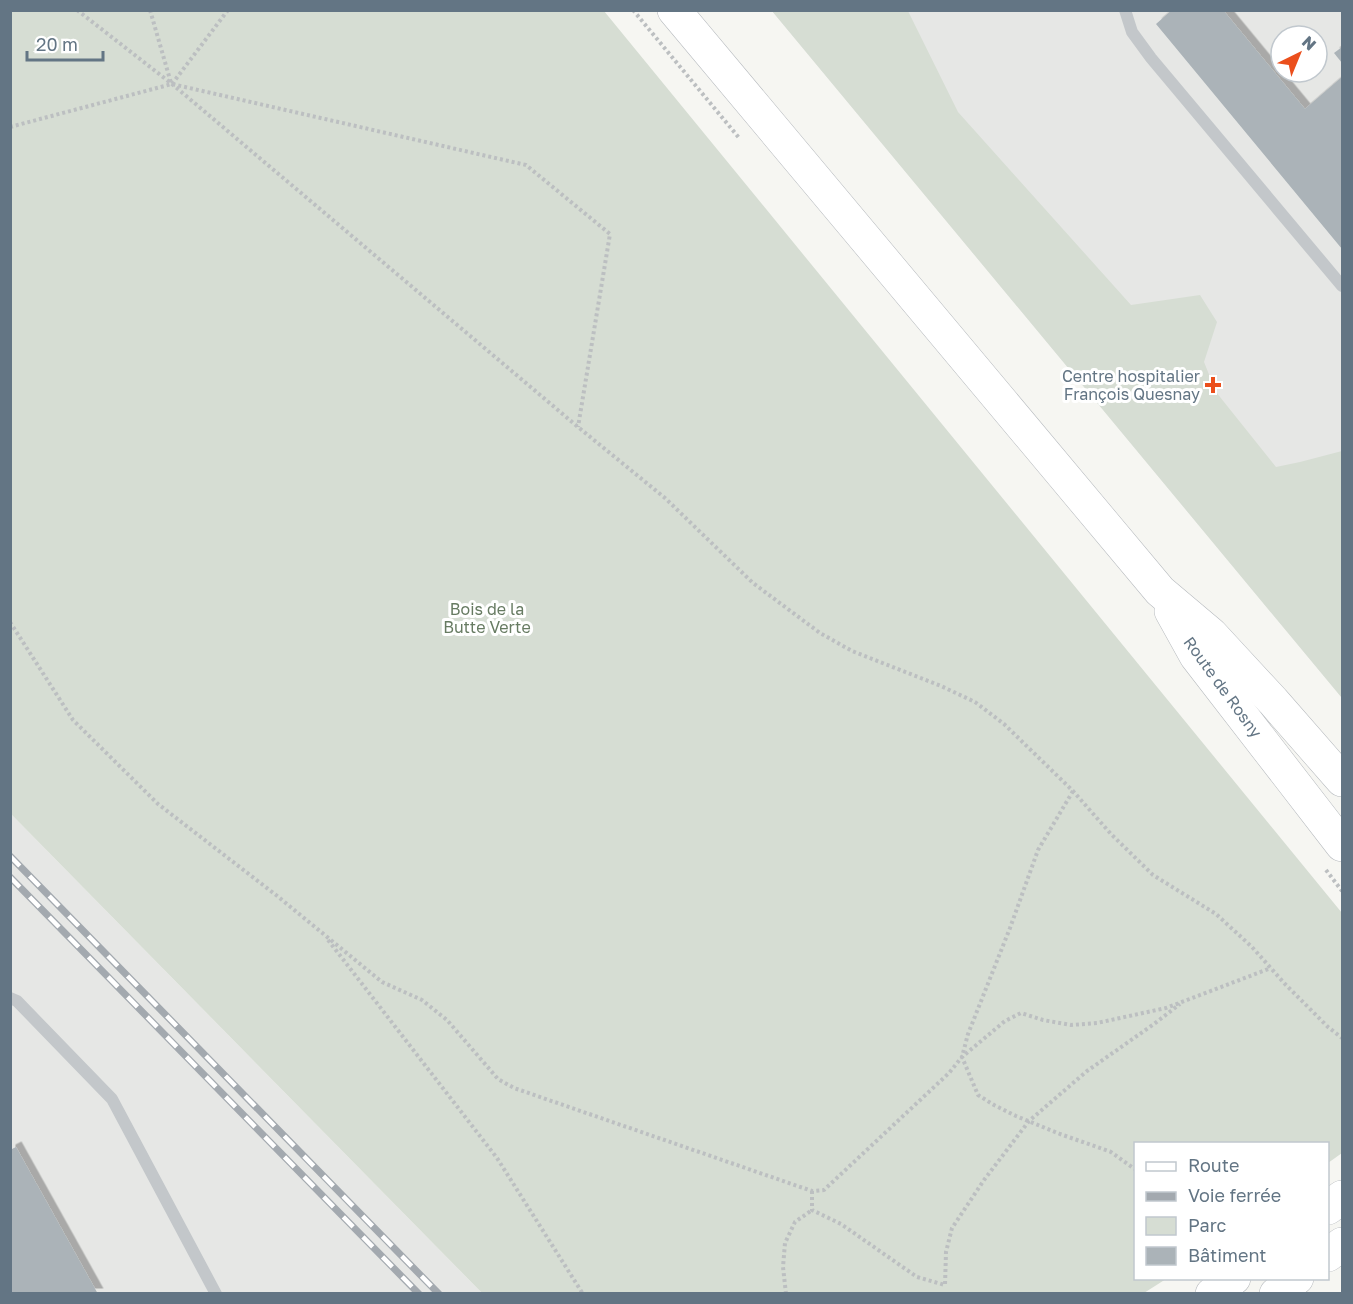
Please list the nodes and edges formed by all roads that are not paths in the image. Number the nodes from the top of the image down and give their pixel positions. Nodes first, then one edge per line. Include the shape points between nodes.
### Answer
1 (674, 10) edge
2 (1125, 10) edge
3 (1342, 286) edge
4 (1160, 591) junction
5 (1342, 780) edge
6 (1333, 856) edge
7 (10, 998) edge
8 (1342, 1197) edge
9 (1329, 1207) edge
10 (1342, 1244) edge
11 (1329, 1254) edge
12 (1231, 1280) edge
13 (1294, 1280) edge
14 (216, 1293) edge
15 (1212, 1293) edge
16 (1276, 1293) edge

1 - 4 main road
2 - 3 lane via 1132,32 1151,58
4 - 5 main road, Route de Rosny via 1210,634
4 - 6 main road, Route de Rosny via 1196,656
7 - 14 lane via 112,1099
8 - 9 main road
10 - 11 main road
12 - 15 main road
13 - 16 main road

